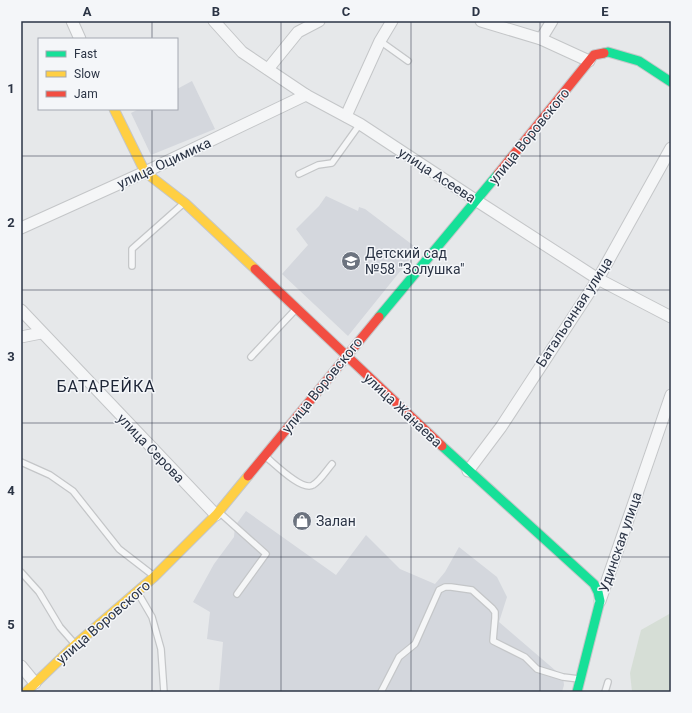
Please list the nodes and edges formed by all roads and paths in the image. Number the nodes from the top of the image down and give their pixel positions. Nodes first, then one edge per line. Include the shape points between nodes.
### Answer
1 (72, 21) edge
2 (214, 21) edge
3 (319, 21) edge
4 (392, 21) edge
5 (481, 21) edge
6 (552, 21) edge
7 (510, 25) edge
8 (80, 38) edge
9 (542, 39) junction
10 (380, 41) junction
11 (592, 58) junction
12 (408, 61) dead end
13 (268, 69) junction
14 (671, 82) edge
15 (306, 95) junction
16 (114, 110) edge
17 (346, 116) junction
18 (360, 124) junction
19 (671, 148) edge
20 (145, 172) junction
21 (298, 174) dead end
22 (477, 201) junction
23 (185, 203) junction
24 (21, 228) edge
25 (132, 266) dead end
26 (598, 278) junction
27 (296, 309) junction
28 (21, 310) edge
29 (671, 317) edge
30 (41, 332) junction
31 (21, 337) edge
32 (346, 356) junction
33 (251, 357) dead end
34 (671, 395) edge
35 (265, 456) junction
36 (21, 462) edge
37 (332, 464) dead end
38 (468, 471) junction
39 (217, 514) junction
40 (21, 572) edge
41 (154, 577) junction
42 (137, 591) junction
43 (238, 594) dead end
44 (600, 602) junction
45 (75, 645) junction
46 (21, 666) edge
47 (580, 679) junction
48 (608, 682) dead end
49 (35, 683) junction
50 (26, 692) edge
51 (164, 692) edge
52 (381, 692) edge
53 (577, 692) edge
54 (605, 692) edge

1 - 8 street
2 - 13 street, улица Асеева via 242,52
3 - 13 street via 298,32
4 - 10 street
5 - 7 street
6 - 9 street
7 - 9 street
9 - 11 street
10 - 12 lane
10 - 17 street
11 - 14 street via 608,52 639,61
11 - 22 street, улица Воровского
13 - 15 street, улица Асеева
15 - 17 street, улица Асеева
15 - 20 street, улица Оцимика
16 - 20 street, улица Жанаева
17 - 18 street, улица Асеева
18 - 21 lane via 332,163 318,165
18 - 22 street, улица Асеева
19 - 26 street, Батальонная улица
20 - 23 street, улица Жанаева
20 - 24 street, улица Оцимика
22 - 26 street, улица Асеева
22 - 32 street, улица Воровского
23 - 25 lane via 132,249
23 - 27 street, улица Жанаева
26 - 29 street, улица Асеева
26 - 38 street, Батальонная улица via 501,427
27 - 32 street, улица Жанаева
27 - 33 lane
28 - 30 street, улица Серова
30 - 31 street
30 - 39 street, улица Серова
32 - 35 street, улица Воровского
32 - 38 street, улица Жанаева
34 - 44 street, Удинская улица
35 - 37 lane via 290,477 309,487 315,485
35 - 39 street, улица Воровского
36 - 41 lane via 50,475 73,491 119,549
38 - 44 street, улица Жанаева via 594,584
39 - 41 street, улица Воровского
39 - 43 lane via 266,554
40 - 45 lane via 39,592 60,627
41 - 42 street, улица Воровского
42 - 45 street, улица Воровского
42 - 51 lane via 152,617 161,649
44 - 47 street, Удинская улица
45 - 49 street, улица Воровского
46 - 49 street
47 - 52 lane via 563,678 537,669 525,657 493,641 495,612 492,608 472,590 445,587 439,590 415,644 399,657
47 - 53 street, Удинская улица
48 - 54 lane
49 - 50 street, улица Воровского

